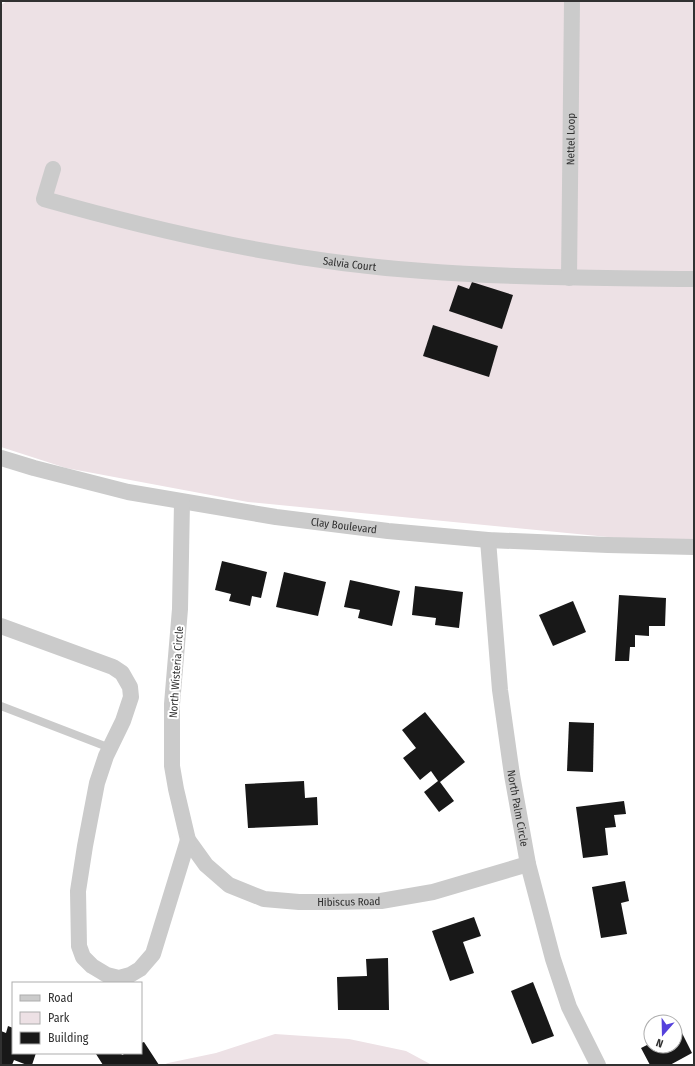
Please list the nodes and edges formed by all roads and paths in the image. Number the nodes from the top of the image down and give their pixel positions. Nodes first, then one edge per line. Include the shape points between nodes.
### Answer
1 (572, 1) edge
2 (53, 169) dead end
3 (569, 278) junction
4 (694, 279) edge
5 (1, 458) edge
6 (182, 502) junction
7 (488, 540) junction
8 (694, 547) edge
9 (1, 626) edge
10 (1, 706) edge
11 (110, 748) junction
12 (188, 840) junction
13 (528, 864) junction
14 (598, 1065) edge

1 - 3 street, Nettel Loop
2 - 3 street, Salvia Court via 44,199 168,232 294,256 358,265 486,275
3 - 4 street, Salvia Court
5 - 6 street, Clay Boulevard via 128,492
6 - 7 street, Clay Boulevard via 388,531
6 - 12 street, North Wisteria Circle via 180,609 172,704 172,766
7 - 8 street, Clay Boulevard
7 - 13 street, North Palm Circle via 500,690
9 - 11 street via 113,667 122,673 130,687 131,697
10 - 11 lane
11 - 12 street via 97,782 78,891 79,946 83,957 92,966 107,975 119,978 140,969 153,954
12 - 13 street, Hibiscus Road via 206,865 229,885 264,898 299,902 381,901 433,892
13 - 14 street, North Palm Circle via 553,959 569,1007

